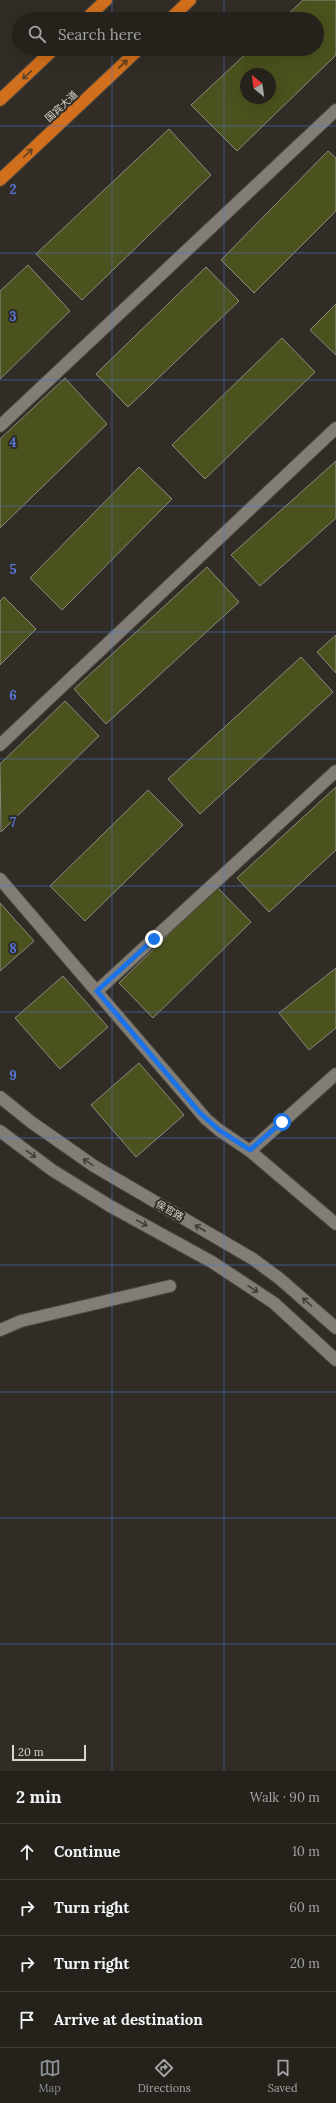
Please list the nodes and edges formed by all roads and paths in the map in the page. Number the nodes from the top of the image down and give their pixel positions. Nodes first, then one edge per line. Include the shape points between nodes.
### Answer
1 (106, 0) edge
2 (190, 0) edge
3 (93, 12) edge
4 (177, 12) edge
5 (47, 56) edge
6 (132, 56) edge
7 (0, 100) edge
8 (336, 110) edge
9 (0, 180) edge
10 (0, 426) edge
11 (336, 428) edge
12 (0, 745) edge
13 (336, 771) edge
14 (0, 879) edge
15 (97, 991) junction
16 (336, 1074) edge
17 (0, 1097) edge
18 (0, 1131) edge
19 (250, 1150) junction
20 (336, 1224) edge
21 (170, 1286) dead end
22 (336, 1328) edge
23 (0, 1330) edge
24 (336, 1360) edge

1 - 3 highway
2 - 4 highway
5 -> 7 highway
9 -> 6 highway, 国宾大道
8 - 10 street
11 - 12 street
13 - 15 street
14 - 15 street
15 - 19 street via 198,1110 219,1130
16 - 19 street
22 -> 17 street, 侯官路 via 253,1259 94,1166
18 -> 24 street via 52,1170 110,1206 212,1262 274,1303
19 - 20 street
21 - 23 street via 21,1321

